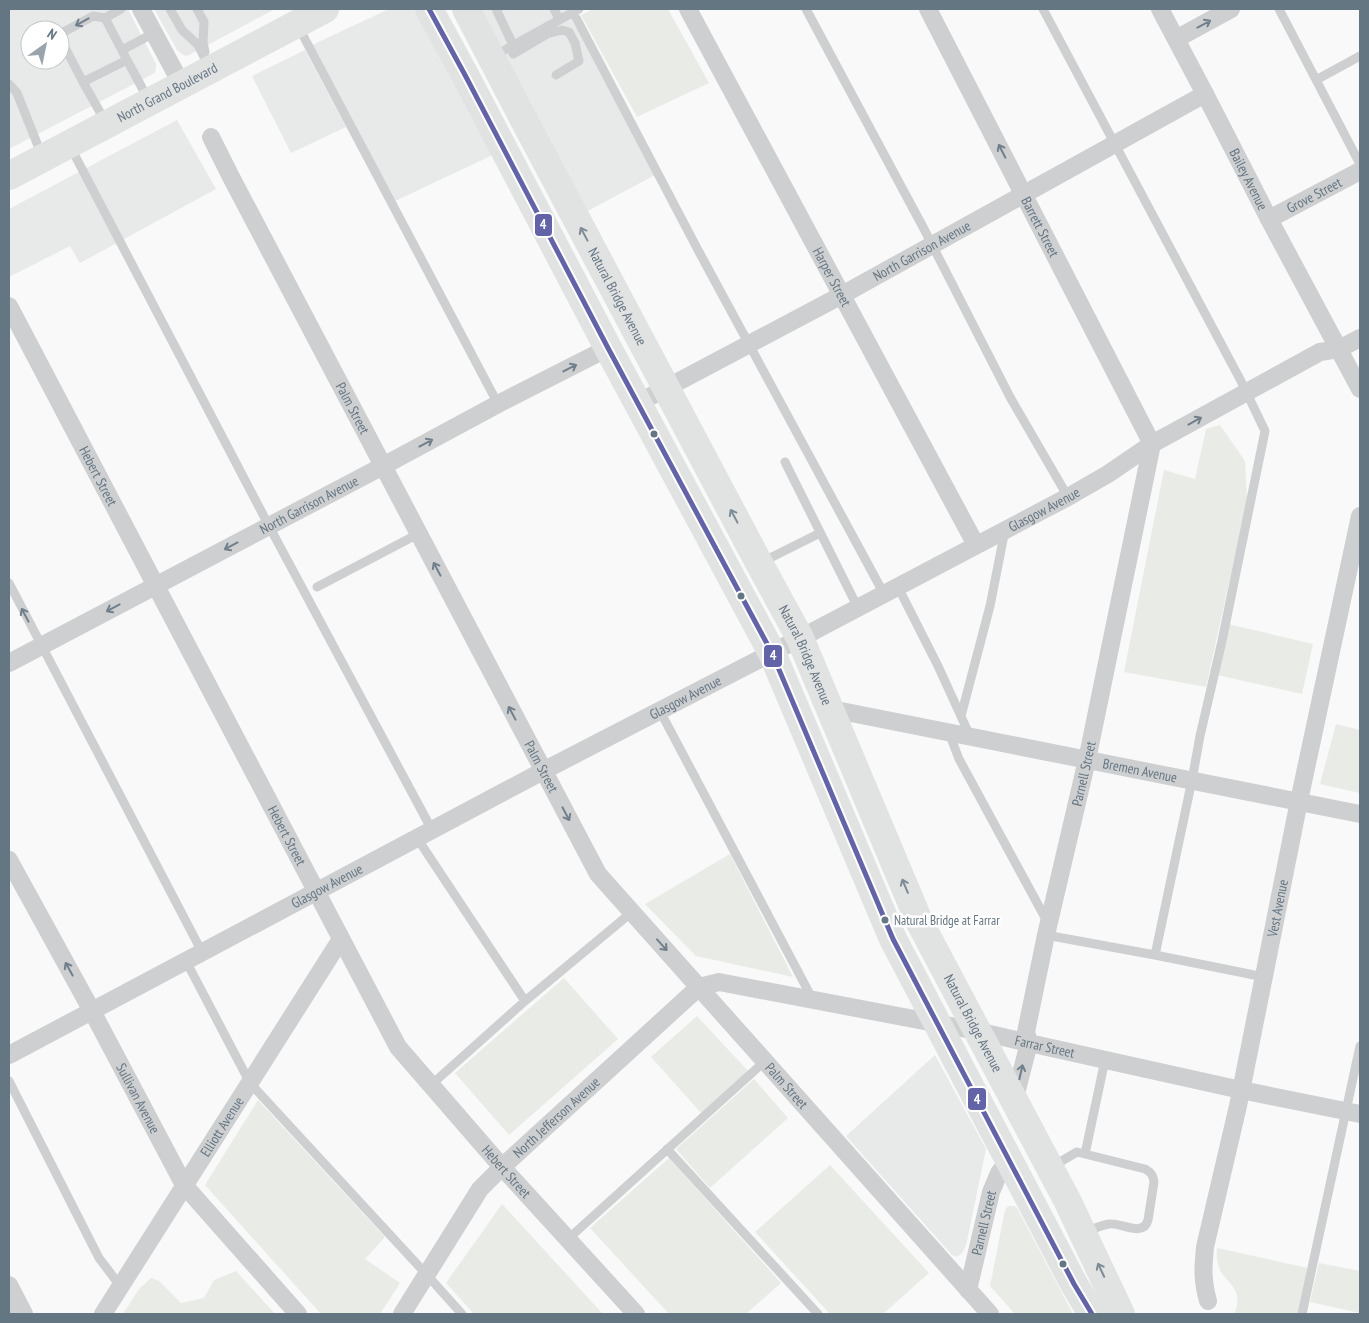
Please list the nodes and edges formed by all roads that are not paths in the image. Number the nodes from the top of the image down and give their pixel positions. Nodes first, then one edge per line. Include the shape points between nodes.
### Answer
1 (121, 9) edge
2 (141, 9) edge
3 (170, 9) edge
4 (196, 9) edge
5 (325, 9) edge
6 (429, 9) edge
7 (448, 9) edge
8 (466, 9) edge
9 (554, 9) edge
10 (688, 9) edge
11 (806, 9) edge
12 (928, 9) edge
13 (1043, 9) edge
14 (1160, 9) edge
15 (1231, 9) edge
16 (1279, 9) edge
17 (576, 10) edge
18 (500, 12) edge
19 (105, 18) junction
20 (559, 19) junction
21 (296, 24) junction
22 (70, 30) edge
23 (154, 33) junction
24 (1176, 38) junction
25 (122, 50) junction
26 (506, 52) junction
27 (70, 56) edge
28 (1360, 56) edge
29 (127, 60) junction
30 (210, 70) junction
31 (556, 75) dead end
32 (1316, 80) junction
33 (83, 82) junction
34 (9, 84) edge
35 (182, 84) junction
36 (1205, 94) junction
37 (150, 101) junction
38 (525, 122) junction
39 (106, 124) junction
40 (211, 137) dead end
41 (69, 144) junction
42 (1116, 144) junction
43 (43, 158) junction
44 (1360, 164) edge
45 (1360, 171) edge
46 (9, 176) edge
47 (1025, 195) junction
48 (1269, 219) junction
49 (548, 232) junction
50 (931, 246) junction
51 (842, 295) junction
52 (9, 306) edge
53 (1360, 338) edge
54 (749, 344) junction
55 (608, 348) junction
56 (1339, 350) junction
57 (666, 388) junction
58 (1360, 389) edge
59 (1246, 393) junction
60 (638, 403) junction
61 (498, 404) junction
62 (1152, 444) junction
63 (784, 462) dead end
64 (383, 466) junction
65 (684, 489) junction
66 (1068, 497) junction
67 (1360, 516) edge
68 (269, 526) junction
69 (1005, 530) junction
70 (418, 534) junction
71 (820, 534) junction
72 (976, 545) junction
73 (759, 563) junction
74 (9, 583) edge
75 (156, 585) junction
76 (317, 586) dead end
77 (891, 590) junction
78 (858, 608) junction
79 (800, 638) junction
80 (42, 646) junction
81 (772, 653) junction
82 (9, 663) edge
83 (831, 709) junction
84 (660, 711) junction
85 (961, 716) junction
86 (949, 732) junction
87 (970, 736) junction
88 (1087, 760) junction
89 (543, 772) junction
90 (1192, 780) junction
91 (1299, 801) junction
92 (872, 807) junction
93 (1360, 814) edge
94 (424, 834) junction
95 (857, 855) junction
96 (9, 860) edge
97 (317, 891) junction
98 (632, 912) junction
99 (1047, 930) junction
100 (341, 939) junction
101 (202, 952) junction
102 (1155, 955) junction
103 (186, 961) junction
104 (1264, 977) junction
105 (699, 987) junction
106 (813, 1000) junction
107 (525, 1001) junction
108 (92, 1011) junction
109 (937, 1023) junction
110 (977, 1031) junction
111 (1029, 1044) junction
112 (1360, 1046) edge
113 (9, 1055) edge
114 (1105, 1060) junction
115 (765, 1061) junction
116 (9, 1081) edge
117 (250, 1082) junction
118 (431, 1086) junction
119 (1241, 1090) junction
120 (1014, 1101) junction
121 (1353, 1112) edge
122 (667, 1149) junction
123 (1085, 1154) junction
124 (1009, 1160) junction
125 (1050, 1167) junction
126 (502, 1168) junction
127 (184, 1185) junction
128 (1067, 1200) junction
129 (1084, 1233) junction
130 (568, 1239) junction
131 (427, 1275) junction
132 (9, 1285) edge
133 (120, 1287) junction
134 (968, 1290) junction
135 (1208, 1301) dead end
136 (9, 1310) edge
137 (15, 1314) edge
138 (24, 1314) edge
139 (103, 1314) edge
140 (298, 1314) edge
141 (402, 1314) edge
142 (462, 1314) edge
143 (636, 1314) edge
144 (818, 1314) edge
145 (990, 1314) edge
146 (1092, 1314) edge
147 (1121, 1314) edge
148 (1302, 1314) edge

1 - 19 lane
2 - 23 street
3 - 30 lane via 182,30 198,45
4 - 30 lane via 204,22 203,42
5 - 21 main road, North Grand Boulevard
6 - 49 main road
7 - 38 main road via 489,81
8 - 26 main road, Natural Bridge Avenue
9 - 20 lane
10 - 51 street, Harper Street
11 - 50 lane
47 -> 12 street, Barrett Street
13 - 42 lane
14 - 24 street, Bailey Avenue
24 -> 15 street
16 - 32 lane
17 - 20 lane
17 - 54 lane
18 - 26 lane
19 -> 22 lane via 93,16
19 - 25 lane
20 - 26 lane
21 - 30 main road, North Grand Boulevard
21 - 61 lane
23 - 25 lane
23 - 35 street
24 - 36 street, Bailey Avenue
25 - 29 lane
26 - 31 lane via 547,34 562,30 569,32 579,61
26 - 38 main road, Natural Bridge Avenue
27 - 33 lane
28 - 32 lane
29 - 33 lane
29 - 37 lane
30 - 35 main road, North Grand Boulevard
32 - 44 lane
33 - 39 lane
34 - 43 lane via 16,93
35 - 37 main road, North Grand Boulevard
36 - 42 street, North Garrison Avenue
36 - 48 street, Bailey Avenue
37 - 39 main road, North Grand Boulevard
57 -> 38 main road, Natural Bridge Avenue
39 - 41 main road, North Grand Boulevard
40 - 64 street, Palm Street
41 - 43 main road, North Grand Boulevard
41 - 68 lane
42 - 47 street, North Garrison Avenue
42 - 59 lane
43 - 46 main road, North Grand Boulevard
45 - 48 street, Grove Street
47 - 50 street, North Garrison Avenue
47 - 62 street, Barrett Street
48 - 56 street, Bailey Avenue
49 - 55 main road
49 - 57 main road via 588,279 636,362
50 - 51 street, North Garrison Avenue
50 - 66 lane via 1010,397
51 - 54 street, North Garrison Avenue
51 - 72 street, Harper Street
52 - 75 street, Hebert Street
53 - 56 street, Glasgow Avenue
54 - 57 street, North Garrison Avenue
54 - 77 lane
55 - 60 main road
61 -> 55 street, North Garrison Avenue
56 - 58 street
56 - 59 street, Glasgow Avenue via 1320,352
57 - 60 street, North Garrison Avenue
73 -> 57 main road, Natural Bridge Avenue
62 -> 59 street, Glasgow Avenue
59 - 90 lane via 1266,432
60 - 65 main road
64 -> 61 street, North Garrison Avenue
62 - 66 street, Glasgow Avenue
62 - 88 street, Parnell Street
63 - 71 lane
64 - 68 street, North Garrison Avenue
64 - 70 street, Palm Street
65 - 79 main road via 724,535 767,612
65 - 81 main road
66 - 69 street, Glasgow Avenue
67 - 91 street, Vest Avenue
68 -> 75 street, North Garrison Avenue
68 - 94 lane
69 - 72 street, Glasgow Avenue
69 - 85 lane via 990,606
70 - 76 lane
89 -> 70 street, Palm Street
71 - 73 lane
71 - 78 lane
72 - 77 street, Glasgow Avenue
73 - 79 main road, Natural Bridge Avenue
80 -> 74 lane
75 -> 80 street, North Garrison Avenue
75 - 97 street, Hebert Street
77 - 78 street, Glasgow Avenue
77 - 85 lane via 938,666
78 - 79 street, Glasgow Avenue
79 - 81 street, Glasgow Avenue
79 - 83 main road, Natural Bridge Avenue
80 - 82 street, North Garrison Avenue
80 - 101 lane
81 - 84 street, Glasgow Avenue
81 - 92 main road via 799,677 836,759
81 - 95 main road
83 - 86 street, Bremen Avenue
83 - 92 main road, Natural Bridge Avenue
84 - 89 street, Glasgow Avenue
84 - 106 lane
85 - 87 lane
86 - 87 street, Bremen Avenue
86 - 99 lane via 959,759
87 - 88 street, Bremen Avenue
88 - 90 street, Bremen Avenue
88 - 99 street, Parnell Street
89 - 94 street, Glasgow Avenue
89 -> 98 street, Palm Street via 598,874
90 - 91 street, Bremen Avenue
90 - 102 lane
91 - 93 street, Bremen Avenue
91 - 104 street, Vest Avenue
110 -> 92 main road, Natural Bridge Avenue via 919,921
94 - 97 street, Glasgow Avenue
94 - 107 lane
95 - 109 main road via 893,939
95 - 110 main road via 929,970
108 -> 96 street, Sullivan Avenue
97 - 100 street, Hebert Street
97 - 101 street, Glasgow Avenue
98 -> 105 street, Palm Street
98 - 107 lane
99 - 102 lane
99 - 111 street, Parnell Street via 1026,1032
100 - 117 street, Elliott Avenue
100 - 118 street, Hebert Street via 398,1047
101 - 103 street, Glasgow Avenue
102 - 104 lane
103 - 108 street, Glasgow Avenue
103 - 117 lane
104 - 119 street, Vest Avenue
105 - 106 street, Farrar Street via 719,982
105 - 115 street, Palm Street
105 - 126 street, North Jefferson Avenue
106 - 109 street, Farrar Street
107 - 118 lane
108 - 113 street, Glasgow Avenue
108 - 127 street, Sullivan Avenue
109 - 110 street, Farrar Street
109 - 124 main road
109 - 128 main road via 986,1082 1029,1156
110 - 111 street, Farrar Street
110 - 120 main road, Natural Bridge Avenue
111 - 114 street, Farrar Street
120 -> 111 street, Parnell Street
112 - 121 lane
114 - 119 street, Farrar Street
114 - 123 lane
115 - 122 lane
115 - 134 street, Palm Street
116 - 133 lane via 99,1258
117 - 127 street, Elliott Avenue
117 - 131 lane
118 - 126 street, Hebert Street
119 - 121 street, Farrar Street
119 - 135 street, Vest Avenue via 1205,1247 1204,1285
120 - 125 main road, Natural Bridge Avenue
121 - 148 lane
122 - 130 lane
122 - 144 lane
123 - 125 lane via 1077,1152
123 - 129 lane via 1145,1169 1151,1172 1154,1182 1148,1220 1143,1227 1136,1229 1110,1224
124 - 134 street, Parnell Street via 991,1192
124 - 146 main road
125 - 128 main road, Natural Bridge Avenue
126 - 130 street, Hebert Street
126 - 131 street, North Jefferson Avenue via 480,1189
127 - 133 street, Elliott Avenue
127 - 140 street, Sullivan Avenue
128 - 129 main road, Natural Bridge Avenue
147 -> 129 main road, Natural Bridge Avenue
130 - 143 street, Hebert Street
131 - 141 street, North Jefferson Avenue
131 - 142 lane
132 - 138 street
133 - 139 street, Elliott Avenue
134 - 145 street, Palm Street
136 - 137 lane

